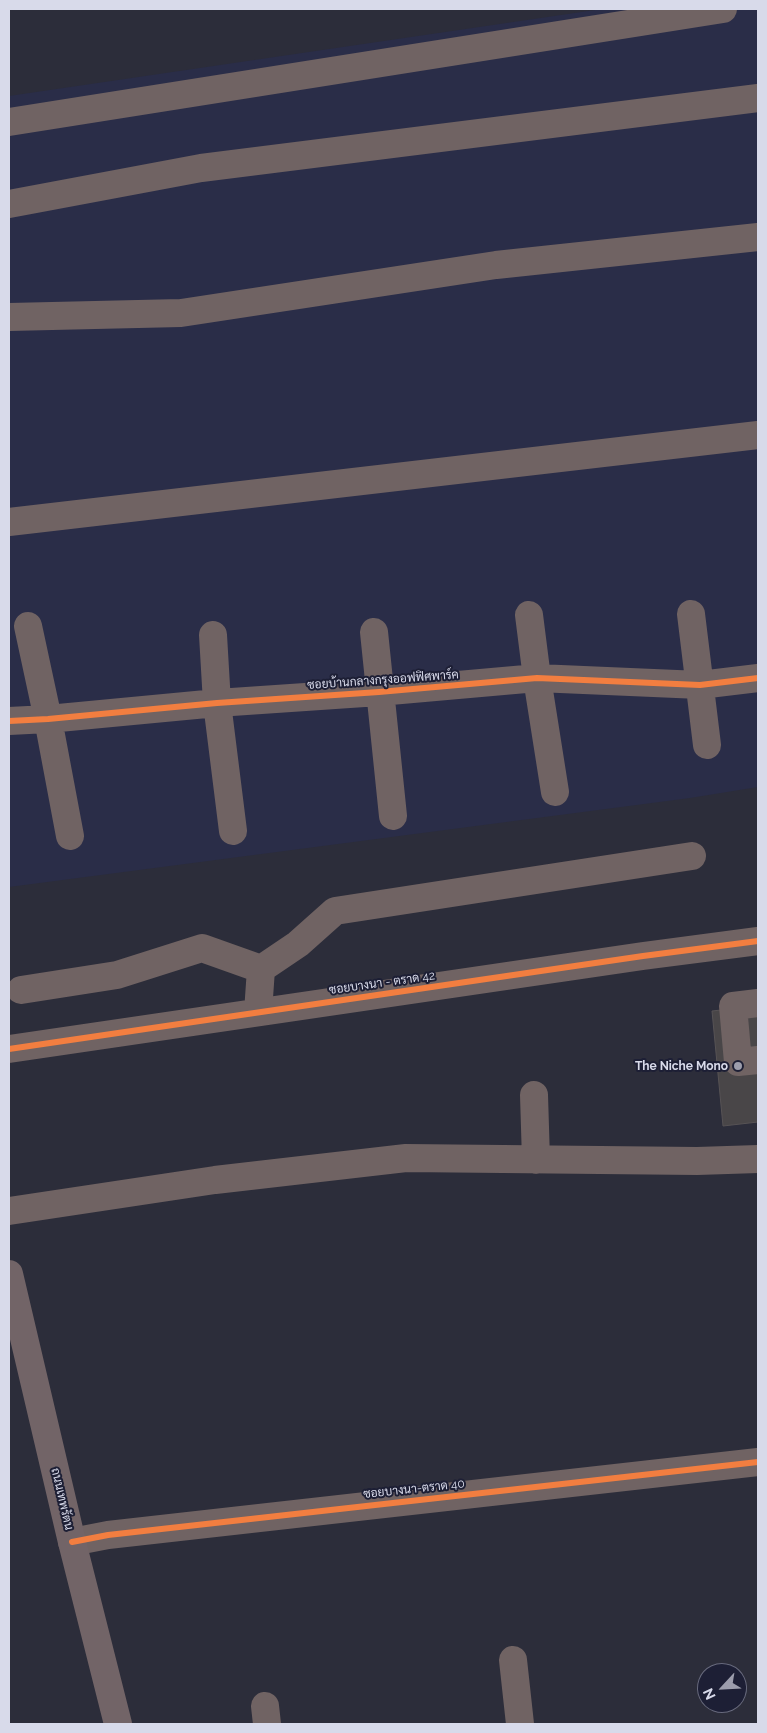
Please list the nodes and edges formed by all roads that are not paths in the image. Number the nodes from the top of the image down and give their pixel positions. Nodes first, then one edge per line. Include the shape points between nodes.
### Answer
1 (723, 9) edge
2 (758, 98) edge
3 (9, 122) edge
4 (9, 204) edge
5 (758, 237) edge
6 (9, 317) edge
7 (758, 435) edge
8 (9, 522) edge
9 (691, 614) dead end
10 (529, 615) dead end
11 (28, 626) dead end
12 (374, 632) dead end
13 (212, 635) dead end
14 (537, 678) junction
15 (758, 678) edge
16 (700, 685) junction
17 (379, 692) junction
18 (217, 703) junction
19 (48, 719) junction
20 (9, 721) edge
21 (707, 745) dead end
22 (555, 792) dead end
23 (393, 816) dead end
24 (233, 831) dead end
25 (70, 836) dead end
26 (692, 856) dead end
27 (758, 941) edge
28 (261, 968) junction
29 (21, 990) dead end
30 (745, 1004) edge
31 (258, 1012) junction
32 (9, 1048) edge
33 (748, 1061) edge
34 (534, 1095) dead end
35 (758, 1159) edge
36 (536, 1160) junction
37 (9, 1211) edge
38 (9, 1274) edge
39 (758, 1462) edge
40 (72, 1542) junction
41 (513, 1660) dead end
42 (118, 1724) edge
43 (520, 1724) edge

1 - 3 street
2 - 4 street via 201,168
5 - 6 street via 496,265 181,313
7 - 8 street
9 - 16 street
10 - 14 street
11 - 19 street
12 - 17 street
13 - 18 street
14 - 16 street, ซอยบ้านกลางกรุงออฟฟิศพาร์ค
14 - 17 street, ซอยบ้านกลางกรุงออฟฟิศพาร์ค
14 - 22 street
15 - 16 street, ซอยบ้านกลางกรุงออฟฟิศพาร์ค
16 - 21 street
17 - 18 street, ซอยบ้านกลางกรุงออฟฟิศพาร์ค
17 - 23 street
18 - 19 street, ซอยบ้านกลางกรุงออฟฟิศพาร์ค
18 - 24 street
19 - 20 street, ซอยบ้านกลางกรุงออฟฟิศพาร์ค
19 - 25 street
26 - 28 street via 335,911 298,944
27 - 31 street, ซอยบางนา - ตราด 42
28 - 29 street via 202,948 117,974
28 - 31 street
30 - 33 street
31 - 32 street, ซอยบางนา - ตราด 42
34 - 36 street
35 - 36 street
36 - 37 street via 392,1159 215,1180
38 - 40 main road, ถนนเทพรัตน
39 - 40 street, ซอยบางนา-ตราด 40 via 108,1534
40 - 42 main road, ถนนเทพรัตน
41 - 43 street

